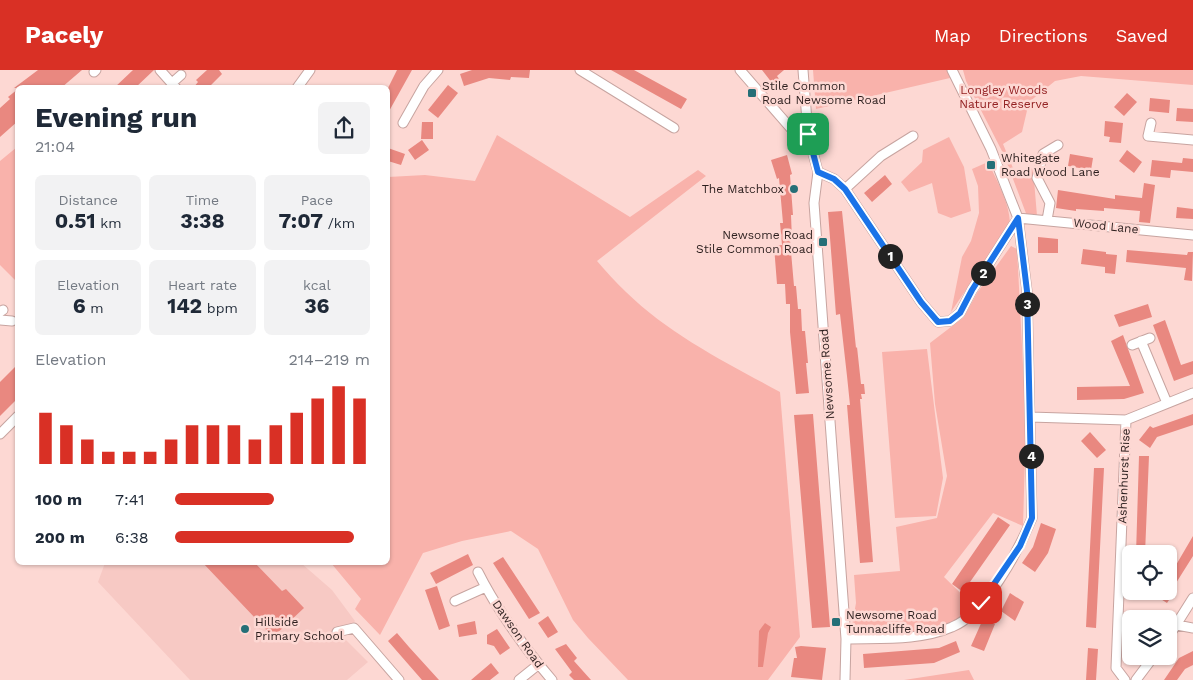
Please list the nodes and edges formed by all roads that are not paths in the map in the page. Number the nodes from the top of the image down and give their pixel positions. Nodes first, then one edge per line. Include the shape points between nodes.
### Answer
1 (160, 70) edge
2 (310, 70) edge
3 (438, 70) edge
4 (580, 70) edge
5 (740, 70) edge
6 (803, 70) edge
7 (952, 70) edge
8 (181, 75) dead end
9 (173, 85) edge
10 (175, 85) edge
11 (299, 85) edge
12 (403, 123) dead end
13 (1151, 123) dead end
14 (674, 128) dead end
15 (808, 134) junction
16 (913, 136) dead end
17 (1193, 140) edge
18 (1058, 144) dead end
19 (818, 172) junction
20 (845, 189) junction
21 (1018, 218) junction
22 (1047, 220) junction
23 (1193, 235) edge
24 (0, 320) edge
25 (12, 321) dead end
26 (1150, 338) dead end
27 (1141, 341) junction
28 (1132, 345) dead end
29 (1193, 393) edge
30 (1167, 403) junction
31 (1030, 417) junction
32 (15, 419) edge
33 (1126, 420) junction
34 (0, 434) edge
35 (478, 572) dead end
36 (486, 587) junction
37 (1193, 598) edge
38 (455, 601) dead end
39 (1177, 623) edge
40 (1177, 625) edge
41 (1193, 628) edge
42 (337, 632) dead end
43 (846, 639) junction
44 (538, 664) junction
45 (1147, 665) edge
46 (399, 680) edge
47 (519, 680) edge
48 (552, 680) edge
49 (845, 680) edge
50 (1125, 680) edge
51 (1136, 680) edge

1 - 9 street
2 - 11 street
3 - 12 street via 424,86
4 - 14 street
5 - 15 street via 794,132
6 - 15 street, Newsome Road
7 - 21 street via 991,149
8 - 10 street
13 - 17 street via 1148,136
15 - 19 street, Newsome Road
16 - 20 street via 881,156
18 - 22 street via 1043,154 1037,178 1050,203
19 - 20 street via 834,179
19 - 43 street, Newsome Road via 814,203
20 - 21 street via 938,322 950,321 960,313
21 - 22 street, Wood Lane
21 - 31 street via 1027,291
22 - 23 street, Wood Lane
24 - 25 street
26 - 27 street
27 - 28 street
27 - 30 street
29 - 30 street
30 - 33 street
31 - 33 street
31 - 43 street via 1032,518 1001,577 973,613 954,627 939,632
32 - 34 street
33 - 50 street, Ashenhurst Rise via 1116,668
35 - 36 street, Dawson Road
36 - 38 street, Dawson Road
36 - 44 street, Dawson Road
37 - 39 street
40 - 41 street
42 - 46 street via 354,628
43 - 49 street, Newsome Road
44 - 47 street
44 - 48 street, Dawson Road
45 - 51 street

